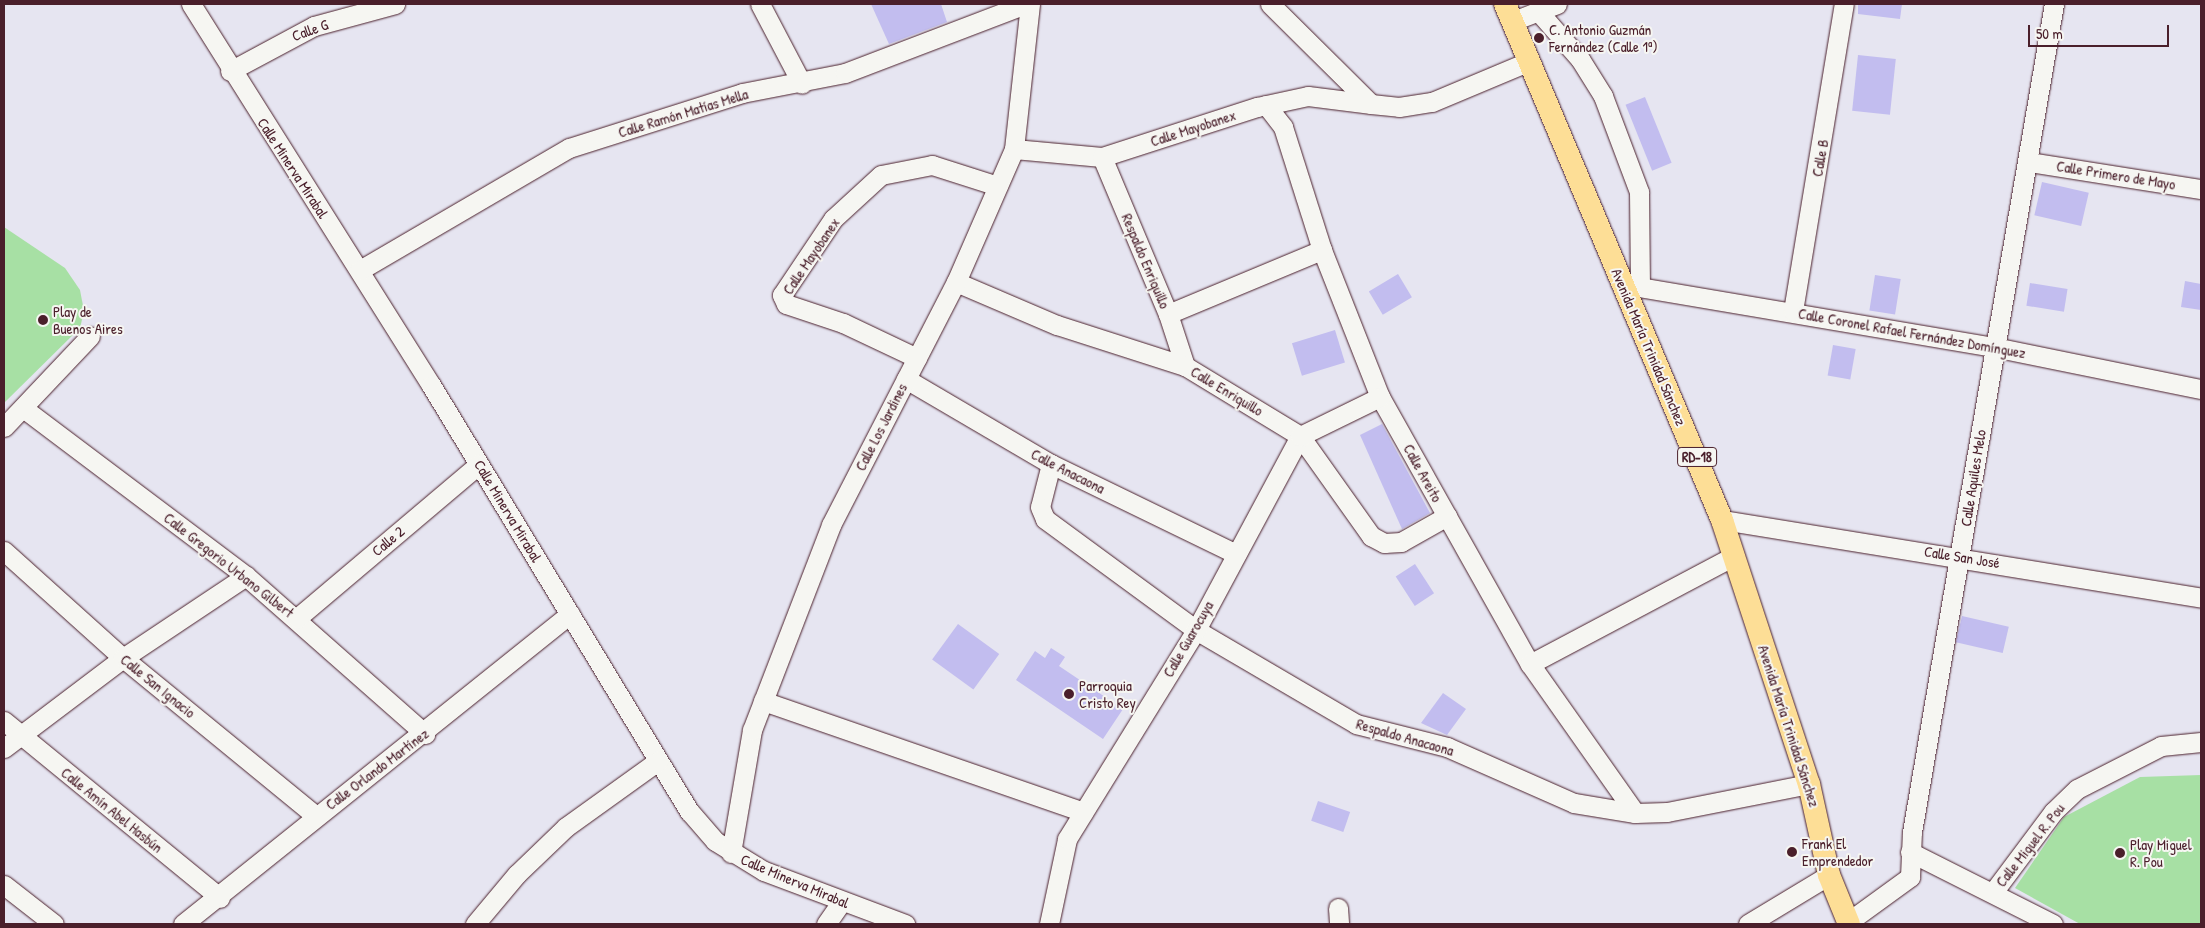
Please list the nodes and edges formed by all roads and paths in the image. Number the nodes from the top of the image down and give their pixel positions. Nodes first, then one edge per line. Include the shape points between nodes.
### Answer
1 (192, 4) edge
2 (395, 4) edge
3 (760, 4) edge
4 (1028, 4) edge
5 (1270, 4) edge
6 (1557, 4) edge
7 (1844, 4) edge
8 (2054, 4) edge
9 (1538, 11) junction
10 (1509, 12) edge
11 (1530, 61) junction
12 (230, 71) junction
13 (802, 84) junction
14 (1371, 104) junction
15 (1266, 105) junction
16 (1014, 149) junction
17 (1102, 157) junction
18 (2030, 162) junction
19 (998, 186) junction
20 (2201, 189) edge
21 (1322, 250) junction
22 (360, 270) junction
23 (956, 282) junction
24 (1630, 285) junction
25 (1793, 311) junction
26 (1168, 314) junction
27 (90, 336) dead end
28 (1994, 347) junction
29 (917, 358) junction
30 (1185, 366) junction
31 (906, 379) junction
32 (2201, 389) edge
33 (1380, 397) junction
34 (23, 408) junction
35 (4, 427) edge
36 (1300, 436) junction
37 (479, 464) junction
38 (1051, 464) junction
39 (1447, 516) junction
40 (1722, 520) junction
41 (4, 551) edge
42 (1236, 554) junction
43 (1734, 556) junction
44 (1960, 556) junction
45 (246, 576) junction
46 (2201, 598) edge
47 (570, 614) junction
48 (296, 618) junction
49 (1196, 630) junction
50 (123, 658) junction
51 (1530, 664) junction
52 (763, 701) junction
53 (4, 721) edge
54 (425, 734) junction
55 (20, 735) junction
56 (2201, 742) edge
57 (4, 748) edge
58 (658, 761) junction
59 (1809, 784) junction
60 (1083, 812) junction
61 (1635, 813) junction
62 (316, 815) junction
63 (1910, 852) junction
64 (731, 853) junction
65 (1829, 875) junction
66 (4, 885) edge
67 (1994, 891) junction
68 (220, 898) junction
69 (842, 902) junction
70 (1848, 923) edge
71 (54, 924) edge
72 (183, 924) edge
73 (475, 924) edge
74 (826, 924) edge
75 (905, 924) edge
76 (1049, 924) edge
77 (1748, 924) edge
78 (2053, 924) edge

1 - 12 street, Calle Minerva Mirabal
2 - 12 street, Calle G via 314,26
3 - 13 street
4 - 13 street, Calle Ramón Matías Mella via 845,73
4 - 16 street, Calle Los Jardines
5 - 14 street
6 - 9 street
7 - 25 street, Calle B
8 - 18 street, Calle Aquiles Melo
9 - 10 street
9 - 24 street via 1580,59 1603,96 1639,192
10 - 11 main road, Avenida María Trinidad Sánchez / RD-18
11 - 14 street, Calle Mayobanex via 1432,102 1399,107
11 - 24 main road, Avenida María Trinidad Sánchez / RD-18
12 - 22 street, Calle Minerva Mirabal
13 - 22 street, Calle Ramón Matías Mella via 742,93 569,148
14 - 15 street, Calle Mayobanex via 1308,96
15 - 17 street, Calle Mayobanex
15 - 21 street, Calle Areito via 1283,127
16 - 17 street, Calle Mayobanex
16 - 19 street, Calle Los Jardines
17 - 26 street, Respaldo Enriquillo
18 - 20 street, Calle Primero de Mayo
18 - 28 street, Calle Aquiles Melo
19 - 23 street, Calle Los Jardines
19 - 29 street, Calle Mayobanex via 932,165 882,175 833,219 782,295 786,304 843,323
21 - 26 street
21 - 33 street, Calle Areito
22 - 37 street, Calle Minerva Mirabal
23 - 29 street, Calle Los Jardines
23 - 30 street, Calle Enriquillo via 1057,325
24 - 25 street, Calle Coronel Rafael Fernández Domínguez
24 - 40 main road, Avenida María Trinidad Sánchez / RD-18
25 - 28 street, Calle Coronel Rafael Fernández Domínguez
26 - 30 street, Respaldo Enriquillo
27 - 34 street
28 - 32 street, Calle Coronel Rafael Fernández Domínguez
28 - 44 street, Calle Aquiles Melo
29 - 31 street, Calle Los Jardines
30 - 36 street, Calle Enriquillo
31 - 38 street, Calle Anacaona
31 - 52 street, Calle Los Jardines via 831,525
33 - 36 street
33 - 39 street, Calle Areito
34 - 35 street
34 - 45 street, Calle Gregorio Urbano Gilbert
36 - 39 street, Calle Enriquillo via 1371,536 1384,542 1401,542
36 - 42 street, Calle Guarocuya
37 - 47 street, Calle Minerva Mirabal
37 - 48 street, Calle 2
38 - 42 street, Calle Anacaona
38 - 49 street, Respaldo Anacaona via 1040,506 1045,520
39 - 51 street, Calle Areito
40 - 43 main road, Avenida María Trinidad Sánchez / RD-18
40 - 44 street, Calle San José
41 - 50 street, Calle San Ignacio
42 - 49 street, Calle Guarocuya
43 - 51 street
43 - 59 main road, Avenida María Trinidad Sánchez / RD-18
44 - 46 street, Calle San José
44 - 63 street, Calle Aquiles Melo
45 - 48 street, Calle Gregorio Urbano Gilbert
45 - 50 street
47 - 54 street, Calle Orlando Martínez
47 - 58 street, Calle Minerva Mirabal
48 - 54 street, Calle Gregorio Urbano Gilbert
49 - 60 street, Calle Guarocuya
49 - 61 street, Respaldo Anacaona via 1356,724 1448,747 1574,803
50 - 55 street
50 - 62 street, Calle San Ignacio
51 - 61 street, Calle Areito
52 - 60 street
52 - 64 street, Calle Los Jardines via 752,730
53 - 55 street, Calle Amín Abel Hasbún
54 - 62 street, Calle Orlando Martínez
55 - 57 street
55 - 68 street, Calle Amín Abel Hasbún
56 - 67 street, Calle Miguel R. Pou via 2160,746 2077,790 2053,812
58 - 64 street, Calle Minerva Mirabal via 690,812
58 - 73 street via 566,827 517,874
59 - 61 street, Respaldo Anacaona via 1667,812
59 - 65 main road, Avenida María Trinidad Sánchez / RD-18
60 - 76 street, Calle Guarocuya via 1067,839
62 - 68 street, Calle Orlando Martínez
63 - 67 street
63 - 70 street, Calle Aquiles Melo via 1910,877 1902,887
64 - 69 street, Calle Minerva Mirabal
65 - 70 main road, Avenida María Trinidad Sánchez / RD-18
65 - 77 street
66 - 71 street
67 - 78 street
68 - 72 street, Calle Orlando Martínez
69 - 74 street
69 - 75 street, Calle Minerva Mirabal

